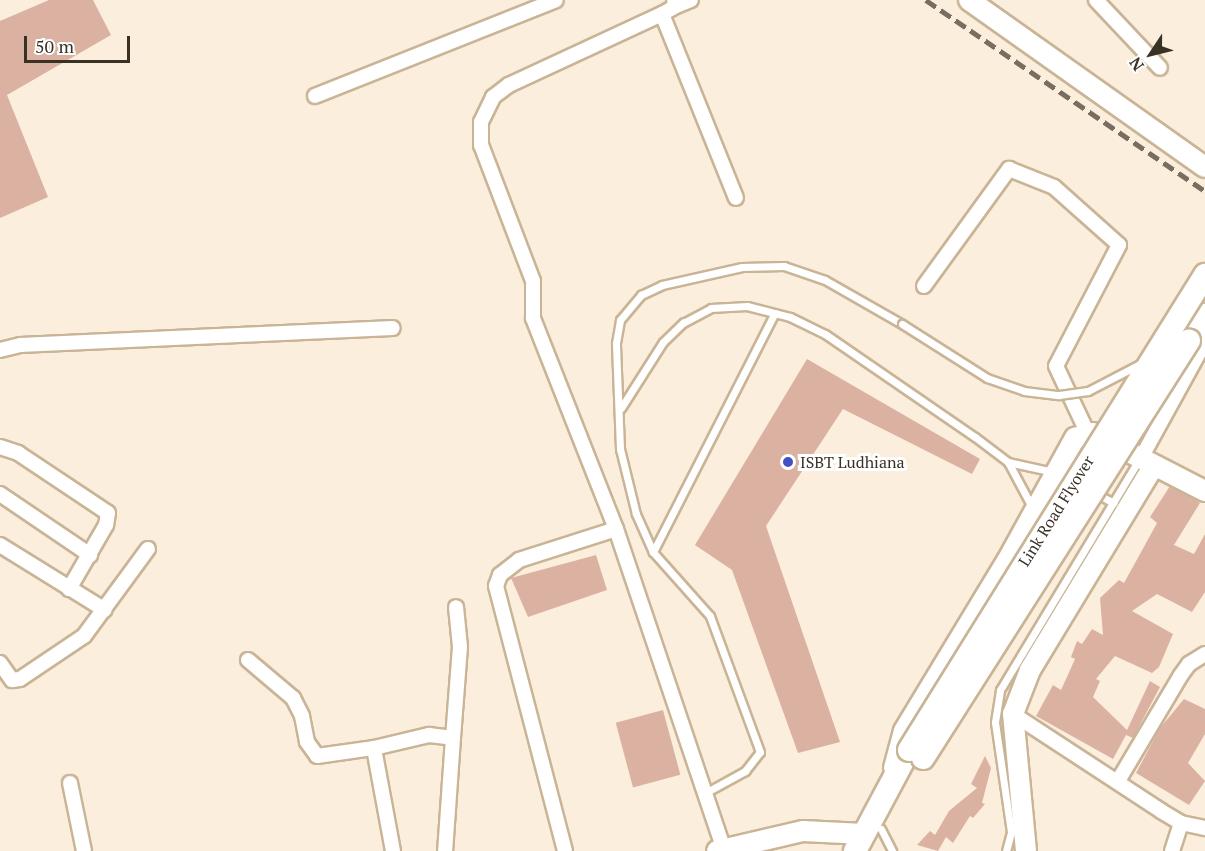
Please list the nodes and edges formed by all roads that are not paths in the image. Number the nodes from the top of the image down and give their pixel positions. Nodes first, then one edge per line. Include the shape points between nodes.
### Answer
1 (556, 0) edge
2 (691, 0) edge
3 (969, 0) edge
4 (1096, 0) edge
5 (675, 3) edge
6 (662, 14) junction
7 (1160, 68) dead end
8 (315, 96) dead end
9 (1205, 167) edge
10 (736, 198) dead end
11 (1205, 275) edge
12 (924, 286) dead end
13 (775, 313) junction
14 (1205, 315) edge
15 (393, 328) dead end
16 (1205, 342) edge
17 (0, 350) edge
18 (1149, 359) junction
19 (621, 408) junction
20 (1087, 432) junction
21 (0, 447) edge
22 (1008, 462) junction
23 (1146, 464) junction
24 (1055, 473) junction
25 (1205, 491) edge
26 (0, 494) edge
27 (1114, 503) junction
28 (1033, 512) junction
29 (616, 529) junction
30 (0, 545) edge
31 (148, 549) dead end
32 (653, 552) junction
33 (90, 555) junction
34 (69, 589) junction
35 (456, 607) dead end
36 (105, 610) junction
37 (1205, 654) edge
38 (248, 660) dead end
39 (0, 663) edge
40 (1013, 714) junction
41 (453, 738) junction
42 (374, 748) junction
43 (916, 754) junction
44 (1118, 781) junction
45 (70, 783) dead end
46 (890, 783) junction
47 (705, 793) junction
48 (1181, 823) junction
49 (1205, 828) edge
50 (868, 841) edge
51 (720, 850) edge
52 (84, 851) edge
53 (393, 851) edge
54 (444, 851) edge
55 (565, 851) edge
56 (892, 851) edge
57 (1006, 851) edge
58 (1026, 851) edge
59 (1172, 851) edge

1 - 8 street
2 - 5 street
3 - 9 street
4 - 7 street
5 - 6 street
6 - 10 street
6 - 29 street via 509,84 493,97 481,122 481,145 531,271 533,318
11 - 18 main road, Link Road Flyover, bridge
12 - 20 street via 1009,169 1054,187 1119,245 1056,366
13 - 19 lane via 728,305 697,313 663,342
13 - 22 lane via 825,334
13 - 32 lane
14 - 43 main road, Link Road Flyover, bridge
15 - 17 street via 20,345
16 - 23 street
18 - 19 lane, bridge via 1088,391 1059,395 1024,391 987,378 825,280 784,266 742,267 662,285 641,295 620,320 616,343
18 - 43 main road, Link Road Flyover, bridge
19 - 32 lane via 618,426 626,478
20 - 23 street
20 - 24 street via 1075,438
21 - 33 street via 18,453 108,513
22 - 24 lane
22 - 28 lane
23 - 25 street
23 - 27 lane
23 - 40 street via 1030,670
24 - 27 lane
24 - 28 street
26 - 33 street
27 - 57 lane via 1000,690 995,722 1011,832
28 - 46 street via 904,731
29 - 47 street
29 - 55 street via 519,560 500,575 496,586
30 - 34 street
31 - 36 street
32 - 47 lane via 710,616 760,752 745,771
33 - 34 street
34 - 36 street
35 - 41 street via 460,647
36 - 39 street via 84,636 20,679 12,680
37 - 44 street via 1180,675
38 - 42 street via 293,698 302,716 307,742 316,756
40 - 44 street
40 - 58 street
41 - 42 street via 429,735
41 - 54 street
42 - 53 street
43 - 46 main road
43 - 50 main road
44 - 48 street
45 - 52 street
46 - 50 main road
47 - 51 street
48 - 49 street
48 - 59 street
50 - 51 street via 803,831
50 - 56 lane

